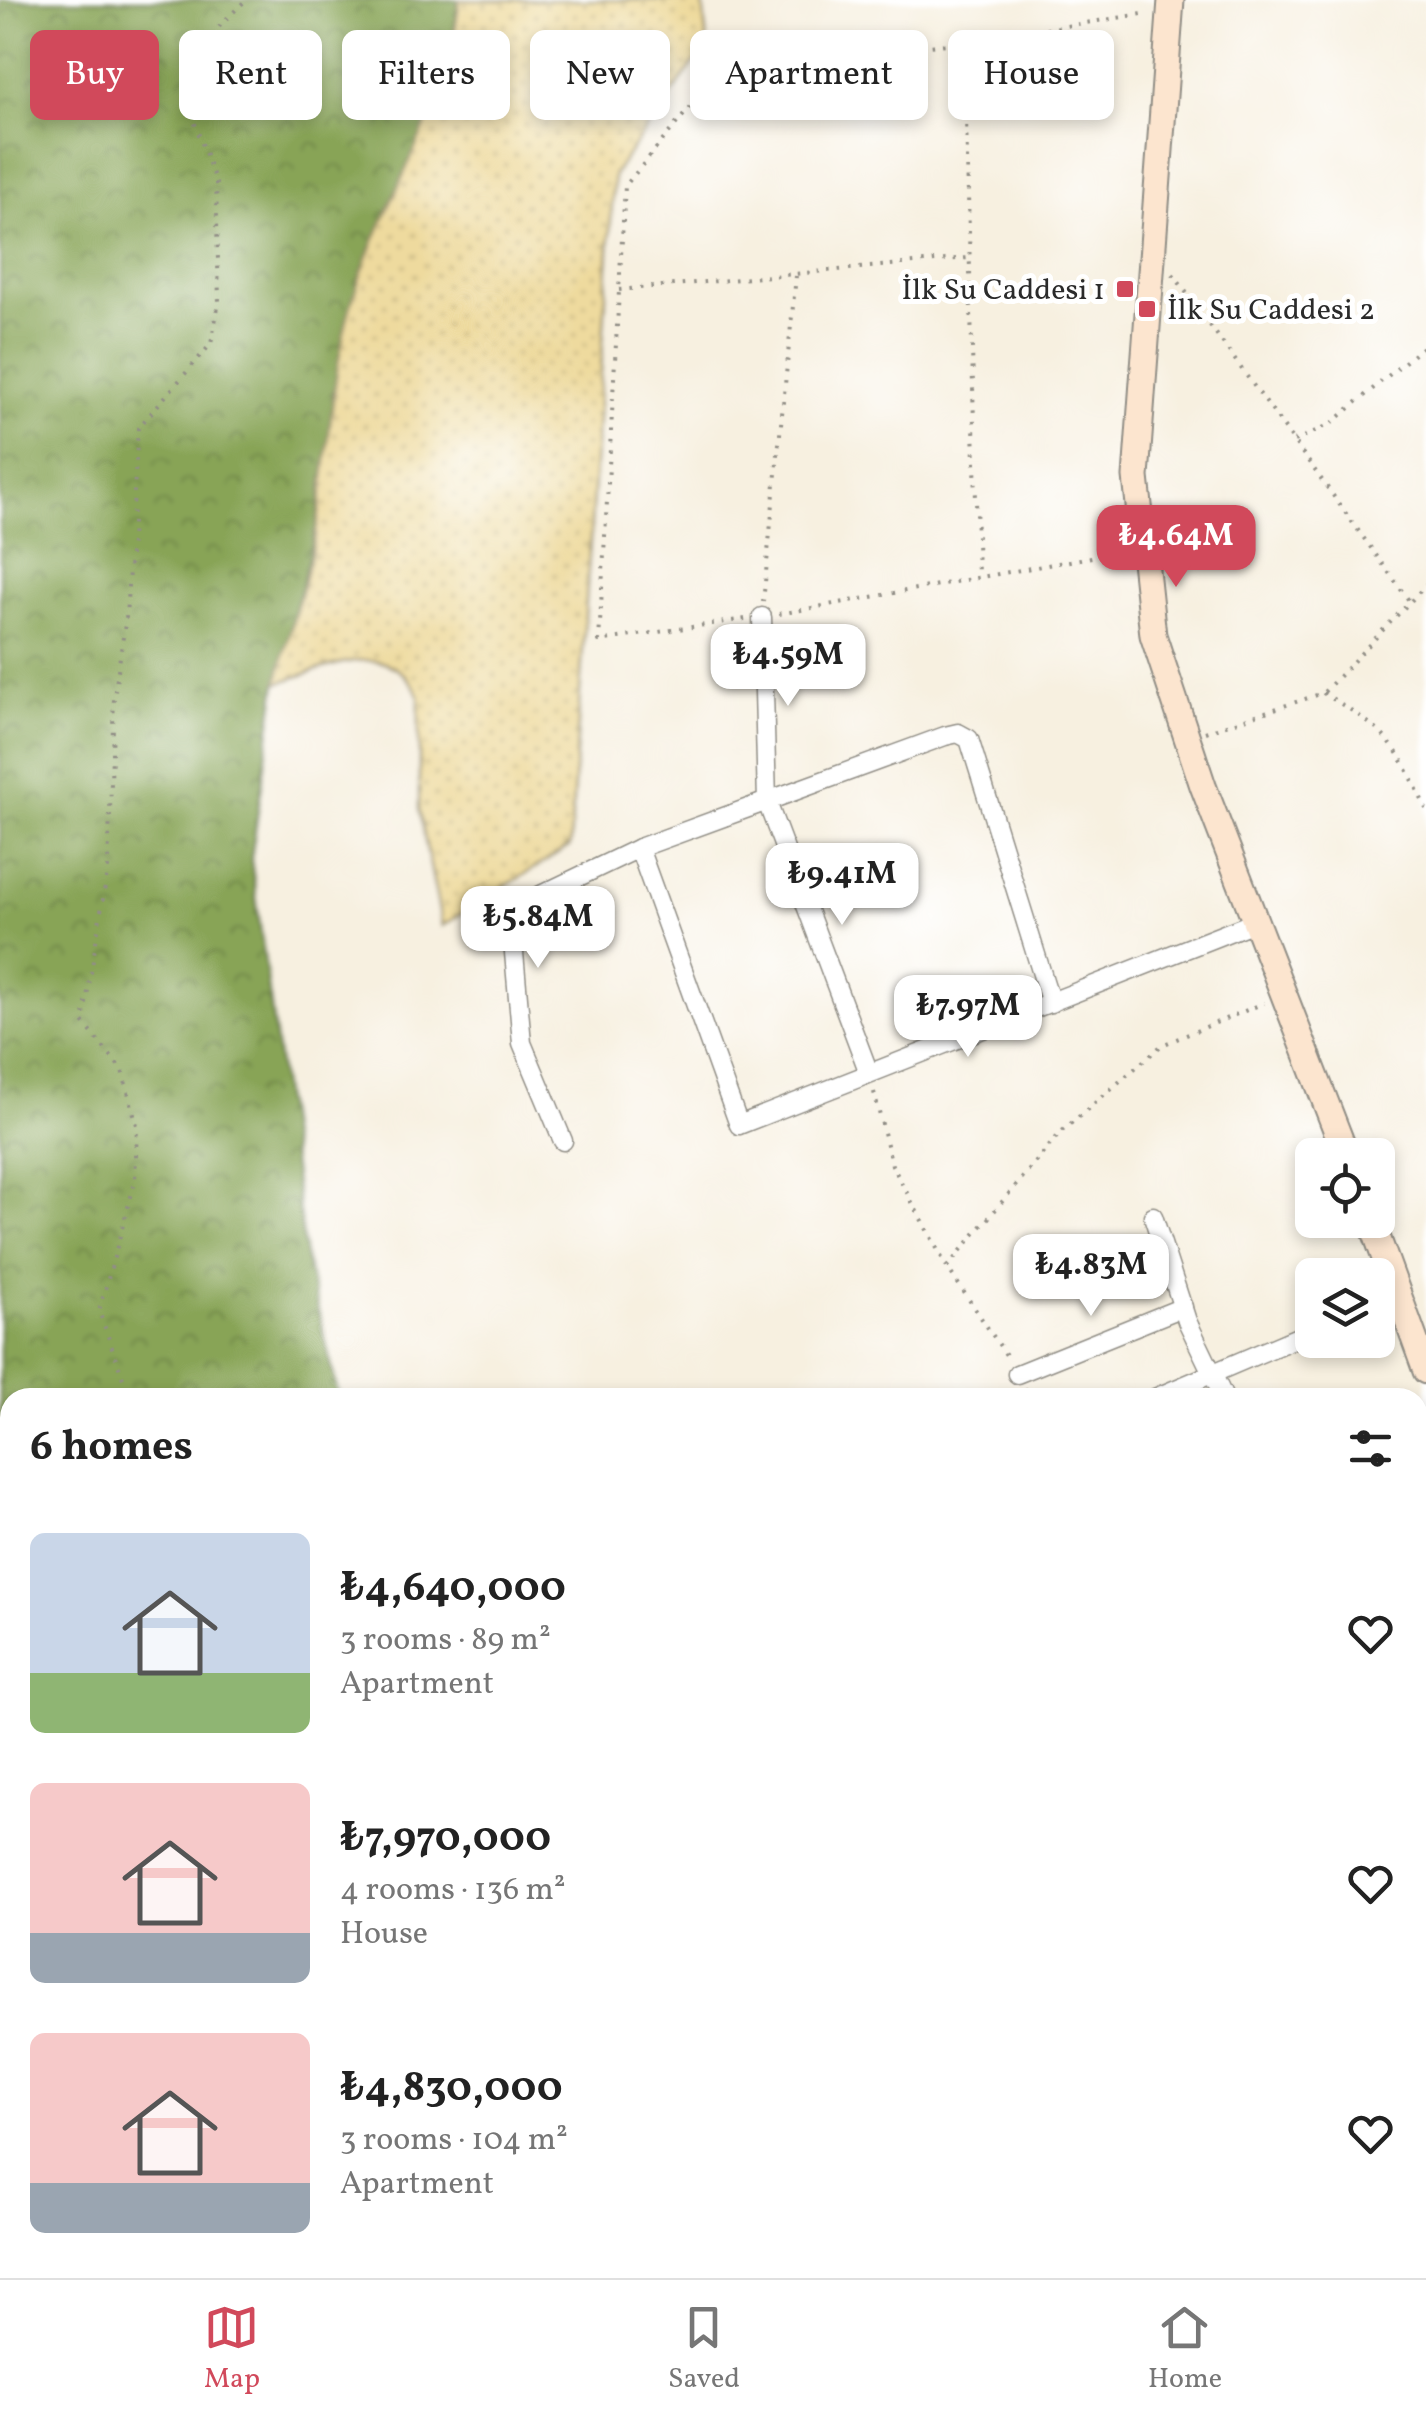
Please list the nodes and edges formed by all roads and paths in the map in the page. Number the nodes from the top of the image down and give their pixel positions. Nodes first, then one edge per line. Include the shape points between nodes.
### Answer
1 (246, 0) edge
2 (1170, 5) edge
3 (1031, 30) edge
4 (948, 44) edge
5 (965, 120) edge
6 (968, 258) junction
7 (1172, 272) dead end
8 (796, 276) junction
9 (619, 290) junction
10 (1426, 344) edge
11 (1294, 441) junction
12 (1143, 548) junction
13 (978, 578) junction
14 (1426, 586) edge
15 (1410, 602) junction
16 (762, 617) junction
17 (1323, 693) junction
18 (1187, 738) junction
19 (767, 802) junction
20 (1426, 809) edge
21 (639, 848) junction
22 (1257, 921) junction
23 (1284, 995) junction
24 (1050, 1003) junction
25 (869, 1073) junction
26 (1339, 1138) edge
27 (563, 1142) dead end
28 (1153, 1216) dead end
29 (947, 1267) junction
30 (1183, 1307) junction
31 (1395, 1315) edge
32 (1295, 1338) edge
33 (1426, 1371) edge
34 (1214, 1373) junction
35 (1018, 1374) junction
36 (126, 1388) edge
37 (1026, 1388) edge
38 (1179, 1388) edge
39 (1220, 1388) edge

1 - 36 path via 202,53 193,118 216,183 219,302 211,344 138,428 114,696 108,868 84,1022 122,1070 137,1124 135,1182 99,1311
2 - 3 path
2 - 12 street via 1136,477
4 - 9 path via 721,70 625,186
5 - 6 path
6 - 8 path
6 - 13 path
7 - 11 path
8 - 9 path
8 - 16 path
9 - 16 path via 599,641
10 - 11 path via 1331,424
11 - 15 path
12 - 13 path
12 - 18 street via 1153,635
13 - 16 path
14 - 15 path
15 - 17 path
16 - 19 street
17 - 18 path
17 - 20 path via 1365,718 1400,751
18 - 22 street
19 - 21 street
19 - 24 street via 965,734
19 - 25 street
21 - 25 street via 739,1125
21 - 27 street via 526,902 512,930 522,1043
22 - 23 street
22 - 24 street
23 - 26 street
23 - 29 path via 1162,1045 1061,1132
24 - 25 street
25 - 29 path via 892,1165
28 - 30 street
29 - 35 path
30 - 34 street
30 - 35 street
31 - 33 street
32 - 34 street
34 - 38 street
34 - 39 street
35 - 37 path

